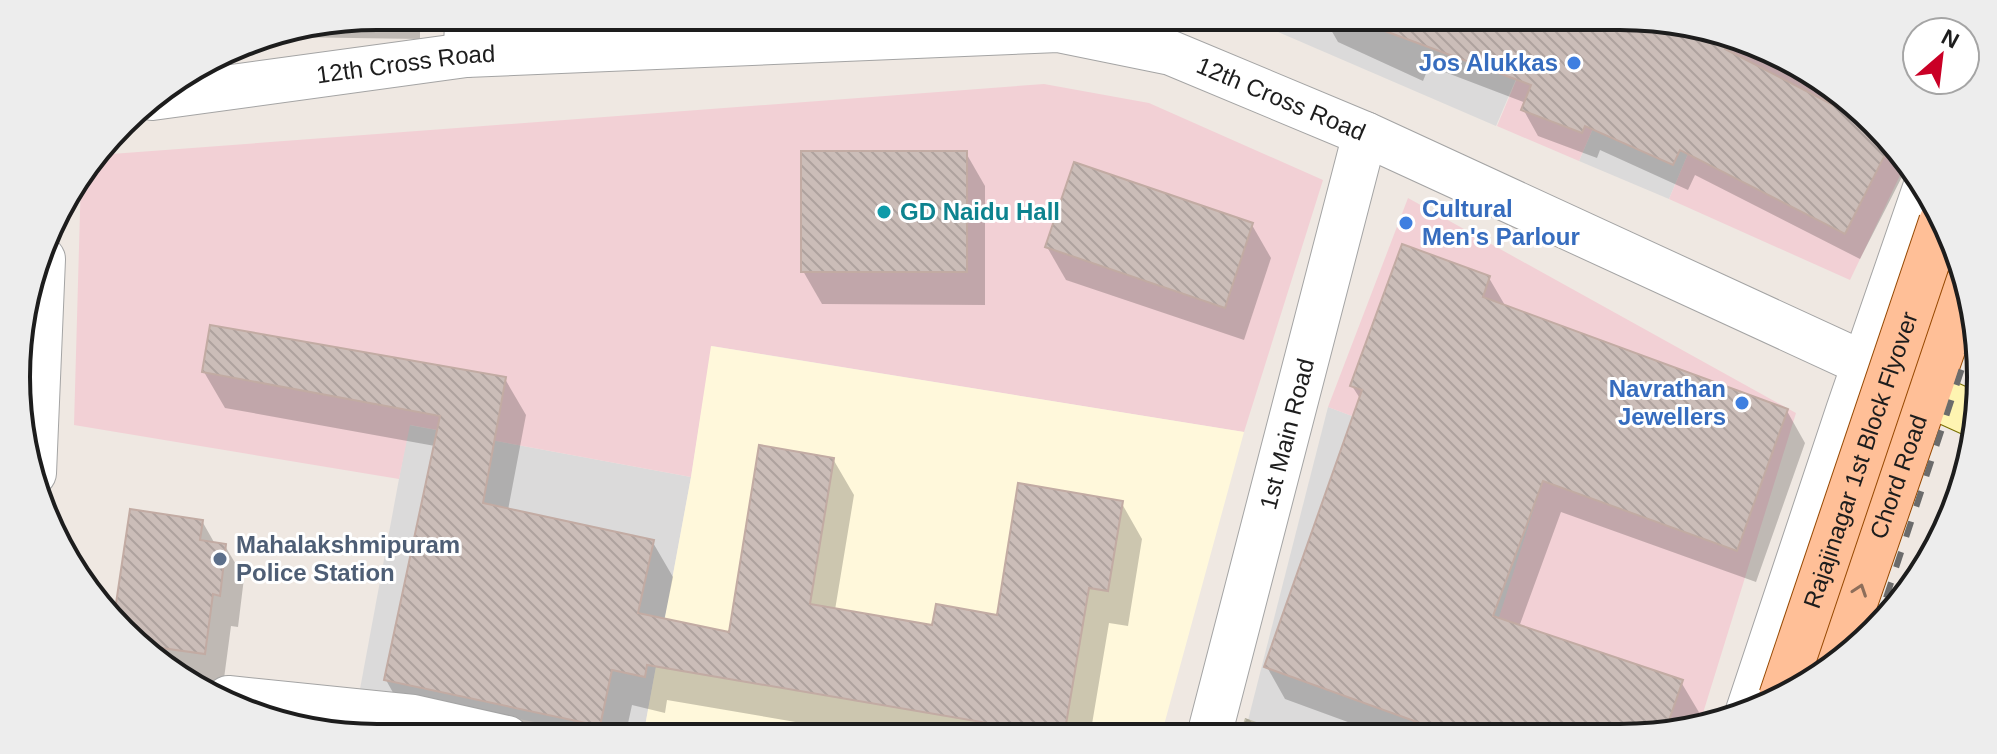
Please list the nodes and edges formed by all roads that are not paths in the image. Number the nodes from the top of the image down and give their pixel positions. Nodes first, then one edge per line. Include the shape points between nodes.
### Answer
1 (467, 35) edge
2 (178, 93) edge
3 (1365, 134) junction
4 (1920, 202) edge
5 (1937, 235) edge
6 (42, 288) edge
7 (1959, 303) edge
8 (1864, 364) junction
9 (1928, 394) junction
10 (1965, 411) edge
11 (36, 437) edge
12 (1841, 644) edge
13 (1786, 682) edge
14 (1752, 698) edge
15 (256, 703) edge
16 (388, 724) edge
17 (1212, 724) edge

1 - 2 street, 12th Cross Road
1 - 3 street, 12th Cross Road via 1058,30 1171,53
3 - 8 street, 12th Cross Road
3 - 17 street, 1st Main Road
4 - 8 street
5 - 13 main road, Rajajinagar 1st Block Flyover, bridge
6 - 11 street
7 - 9 main road, Chord Road
8 - 9 street, 12th Cross Road
8 - 14 street
9 - 10 main road, 12th Cross Road
12 -> 9 main road, Chord Road
15 - 16 street

